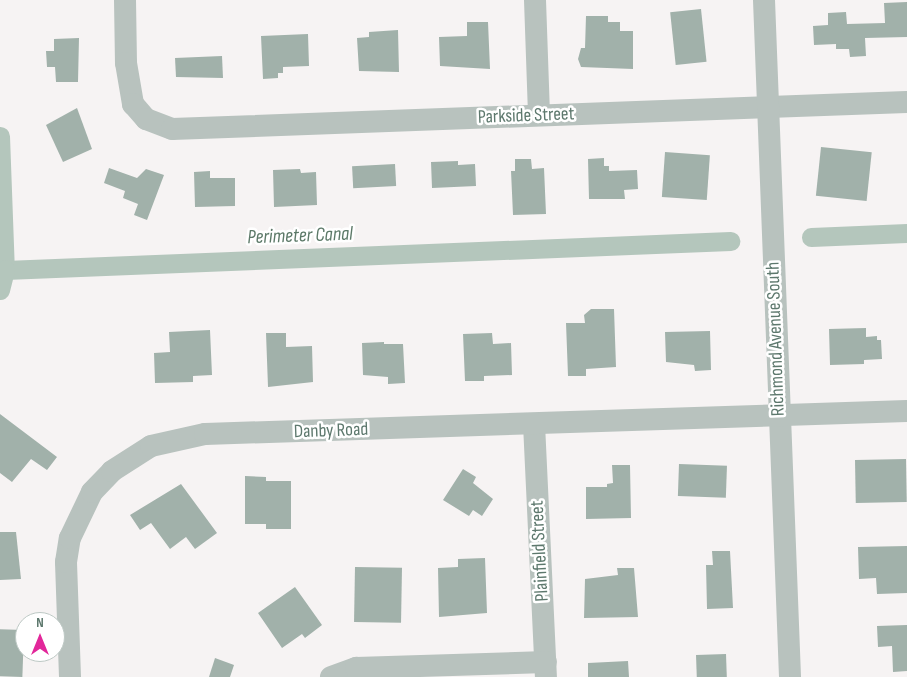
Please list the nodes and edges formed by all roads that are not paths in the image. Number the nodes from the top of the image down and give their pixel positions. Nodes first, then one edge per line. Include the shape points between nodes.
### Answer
1 (125, 0) edge
2 (534, 0) edge
3 (764, 0) edge
4 (907, 102) edge
5 (767, 107) junction
6 (539, 116) junction
7 (907, 411) edge
8 (778, 416) junction
9 (534, 424) junction
10 (546, 670) edge
11 (70, 677) edge
12 (332, 677) edge
13 (790, 677) edge

1 - 6 street, Parkside Street via 128,83 133,104 146,120 172,129
2 - 6 street
3 - 5 street, Richmond Avenue South
4 - 5 street, Parkside Street
5 - 6 street, Parkside Street
5 - 8 street, Richmond Avenue South
7 - 8 street, Danby Road
8 - 9 street, Danby Road
8 - 13 street, Richmond Avenue South
9 - 10 street, Plainfield Street
9 - 11 street, Danby Road via 205,434 160,443 130,457 92,492 70,538 66,562
10 - 12 street via 356,668

